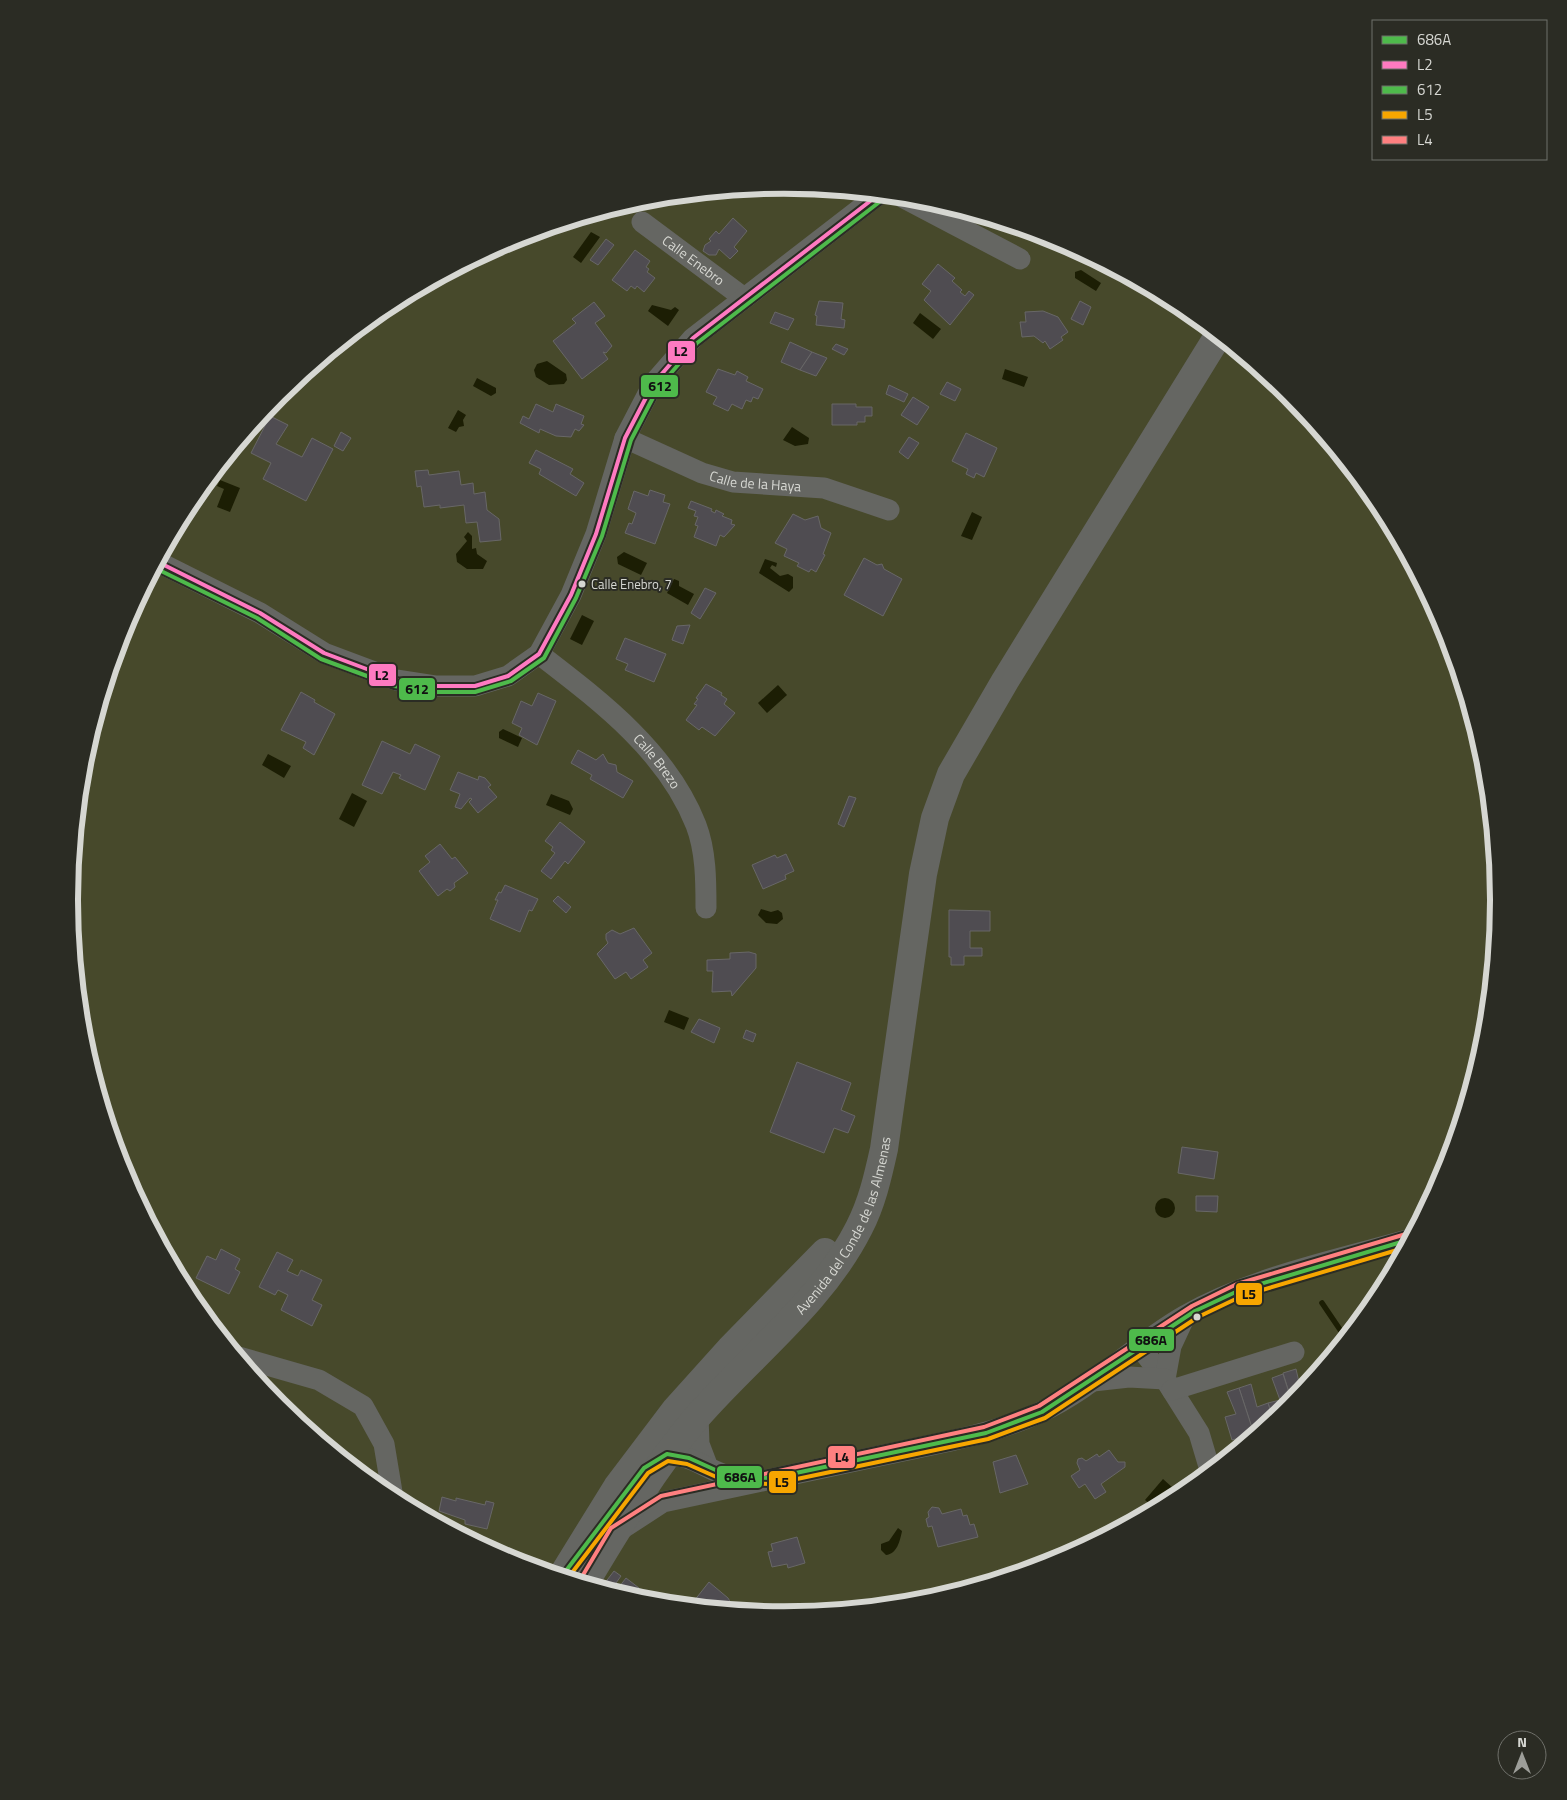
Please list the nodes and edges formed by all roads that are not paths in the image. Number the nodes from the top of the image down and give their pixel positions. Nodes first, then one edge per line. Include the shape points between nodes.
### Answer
1 (872, 200) edge
2 (924, 209) edge
3 (642, 222) dead end
4 (1020, 259) dead end
5 (744, 298) junction
6 (1215, 341) edge
7 (625, 438) junction
8 (889, 510) dead end
9 (163, 564) edge
10 (539, 654) junction
11 (706, 908) dead end
12 (884, 1149) junction
13 (1401, 1242) edge
14 (1185, 1316) junction
15 (1139, 1346) junction
16 (1294, 1352) dead end
17 (248, 1360) edge
18 (1091, 1381) junction
19 (1168, 1385) junction
20 (698, 1416) junction
21 (688, 1459) junction
22 (1208, 1464) edge
23 (772, 1478) junction
24 (391, 1487) edge
25 (663, 1502) junction
26 (615, 1533) junction
27 (565, 1571) edge
28 (565, 1571) edge
29 (587, 1578) edge

1 - 5 street
2 - 4 street
3 - 5 street, Calle Enebro
5 - 7 street via 693,338 653,384
6 - 12 main road via 951,774 935,818 923,874
7 - 8 street, Calle de la Haya via 702,473 733,482 824,488
7 - 10 street via 584,566
9 - 10 street via 260,613 324,653 396,680 435,686 475,686 508,676
10 - 11 street, Calle Brezo via 583,688 656,755 677,785 696,827 706,874
12 - 20 main road, Avenida del Conde de las Almenas via 874,1191 859,1228 831,1273 747,1367
12 - 27 main road, Avenida del Conde de las Almenas via 849,1219 818,1261 676,1408 617,1487
13 - 14 street via 1240,1290
14 - 15 street
14 - 19 street via 1171,1346
15 - 18 street
15 - 19 street
16 - 19 street
17 - 24 street via 319,1380 363,1406 384,1444
18 - 19 street via 1129,1377
18 - 23 street via 1042,1412 986,1433
19 - 22 street via 1199,1433
20 - 21 main road, Avenida del Conde de las Almenas
20 - 21 street via 699,1444
21 - 23 street via 731,1477
21 - 25 street via 694,1476 688,1486
21 - 26 main road, Avenida del Conde de las Almenas
21 - 28 street via 644,1468
23 - 25 street
25 - 26 street
26 - 29 main road, Avenida del Conde de las Almenas

